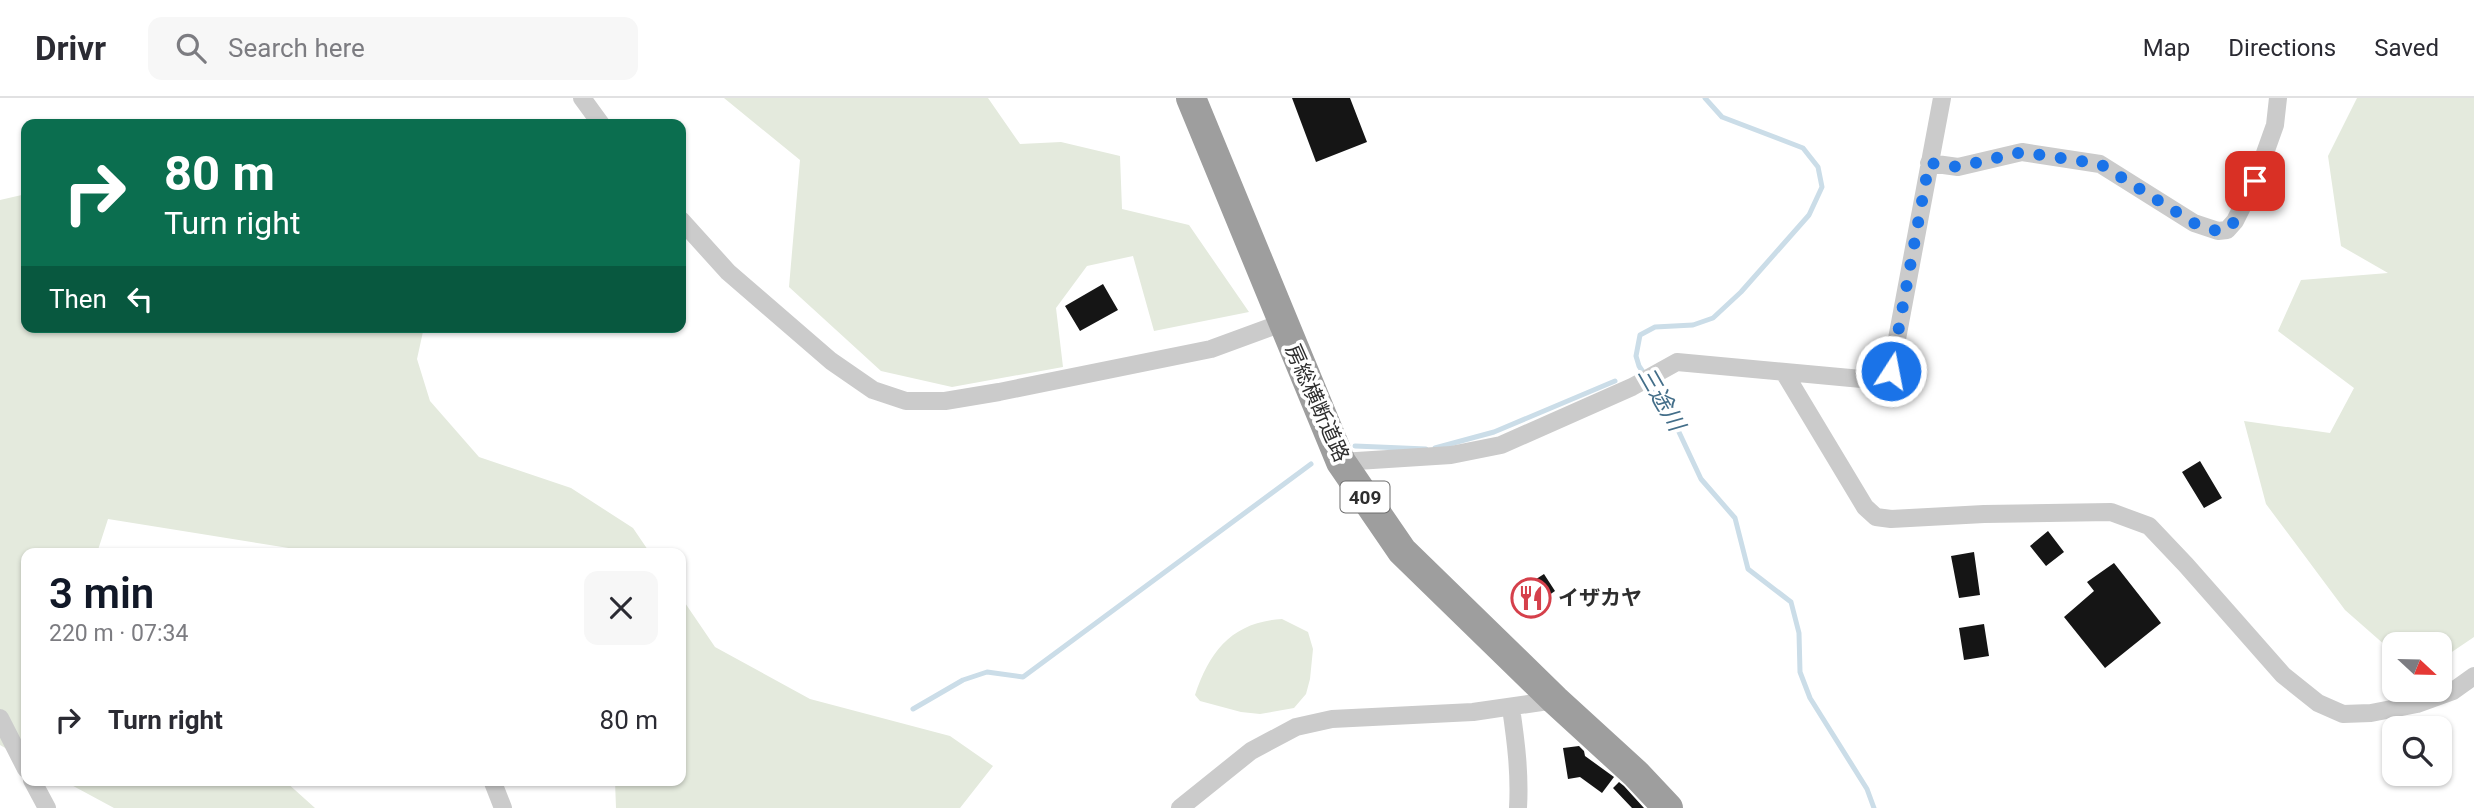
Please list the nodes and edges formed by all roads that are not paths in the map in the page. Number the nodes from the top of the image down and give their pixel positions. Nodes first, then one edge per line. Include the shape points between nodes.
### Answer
1 (582, 98) edge
2 (1191, 98) edge
3 (1941, 98) edge
4 (2278, 98) edge
5 (597, 119) edge
6 (1929, 163) junction
7 (686, 226) edge
8 (1282, 323) junction
9 (1785, 374) junction
10 (1341, 462) junction
11 (2474, 676) edge
12 (1555, 700) junction
13 (1511, 708) junction
14 (0, 718) edge
15 (21, 759) edge
16 (35, 786) edge
17 (494, 786) edge
18 (47, 808) edge
19 (503, 808) edge
20 (1180, 808) edge
21 (1518, 808) edge
22 (1668, 808) edge

1 - 5 street
2 - 8 highway, 房総横断道路 / 409
3 - 6 street
4 - 6 street via 2255,181 2227,230 2194,223 2100,164 2022,152 1958,167
6 - 9 street via 1891,371 1883,381
7 - 8 street via 728,272 831,361 873,390 906,401 945,401 999,392 1211,349
8 - 10 highway, 房総横断道路 / 409
9 - 10 street via 1676,362 1632,387 1501,445 1451,455
9 - 11 street via 1864,507 1876,517 2111,512 2149,526 2283,675 2318,703 2343,714 2417,704 2453,691
10 - 12 highway, 房総横断道路 / 409 via 1402,551
12 - 13 street
12 - 22 highway, 房総横断道路 / 409
13 - 20 street via 1332,719 1296,727 1251,751
13 - 21 street via 1518,751
14 - 15 street
16 - 18 street
17 - 19 street

